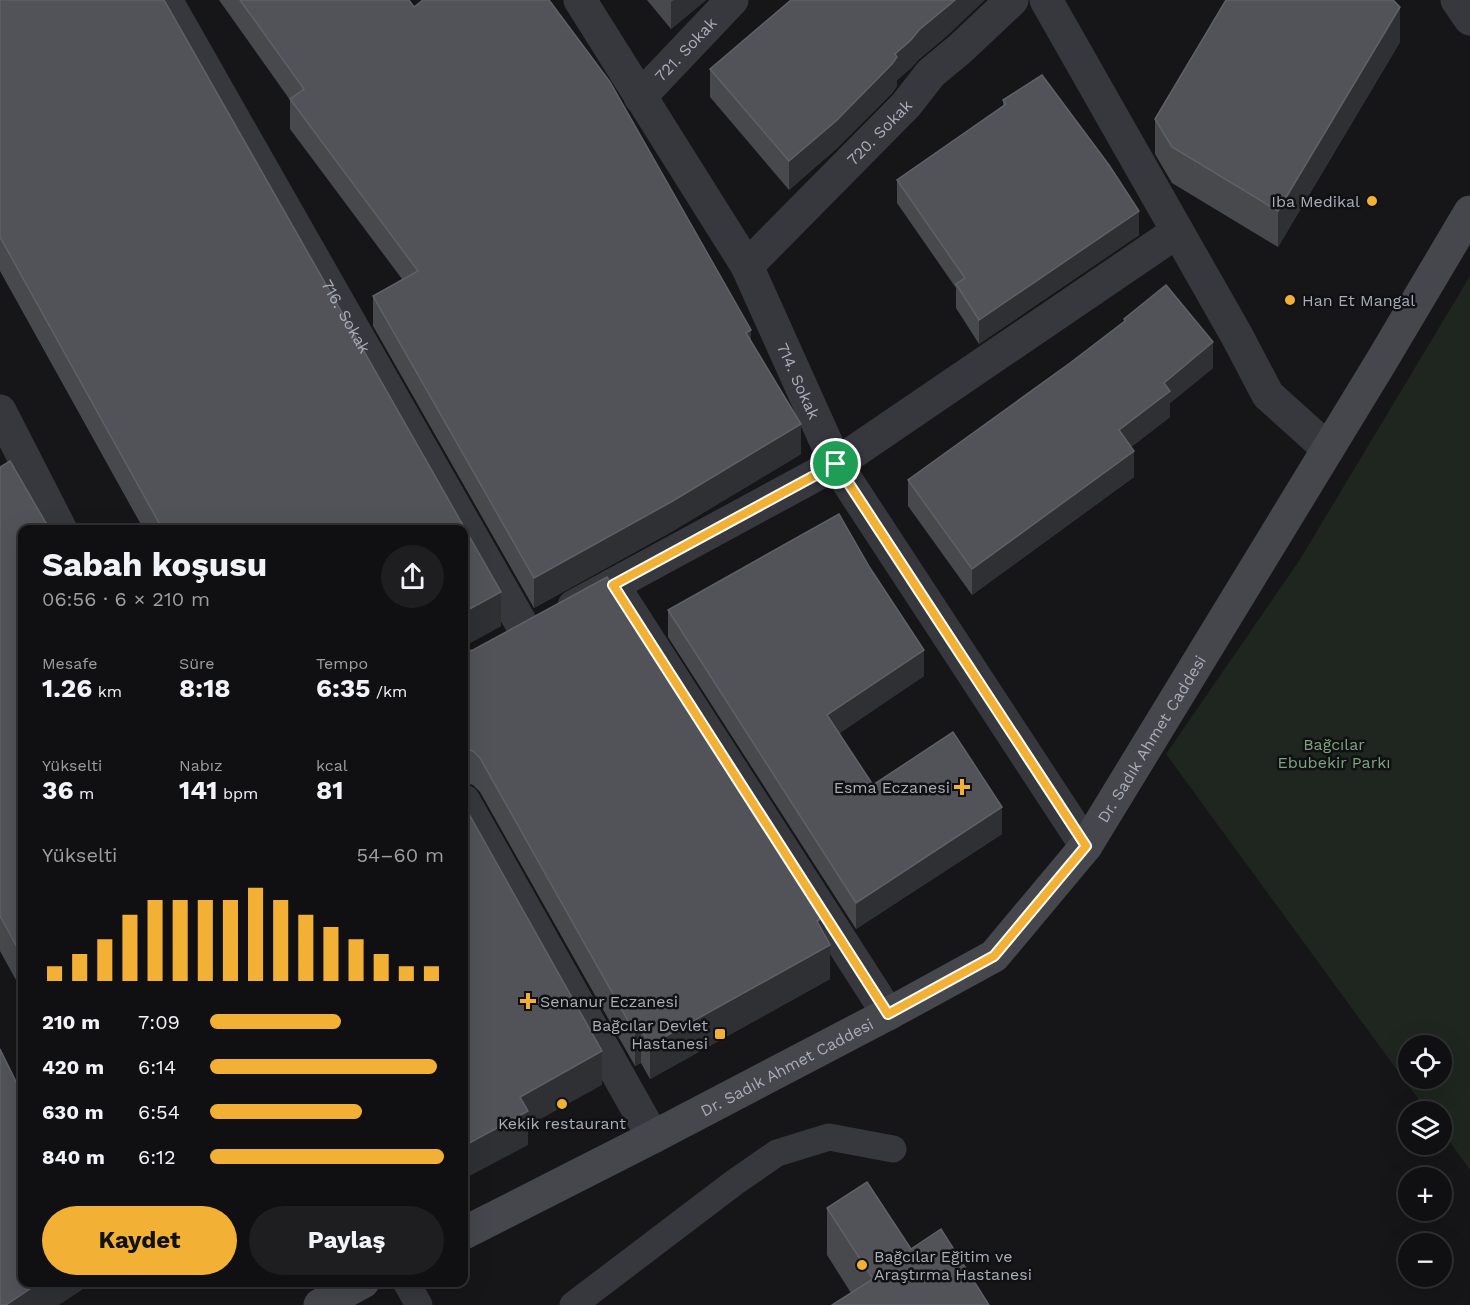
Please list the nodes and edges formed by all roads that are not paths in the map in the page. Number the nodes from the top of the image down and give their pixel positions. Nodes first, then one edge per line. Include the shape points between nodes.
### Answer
1 (166, 0) edge
2 (580, 0) edge
3 (732, 0) edge
4 (1012, 0) edge
5 (1046, 0) edge
6 (1457, 0) edge
7 (1470, 19) edge
8 (640, 97) junction
9 (1470, 212) edge
10 (1166, 240) dead end
11 (747, 266) junction
12 (0, 411) edge
13 (1328, 449) junction
14 (836, 464) junction
15 (58, 525) edge
16 (454, 525) edge
17 (468, 551) edge
18 (613, 585) junction
19 (468, 808) edge
20 (1086, 846) junction
21 (888, 1014) junction
22 (653, 1137) junction
23 (893, 1149) dead end
24 (468, 1231) edge
25 (409, 1287) edge
26 (419, 1305) edge
27 (573, 1305) edge

1 - 16 street, 716. Sokak
2 - 8 street, 714. Sokak
3 - 8 street, 721. Sokak
4 - 11 street, 720. Sokak via 931,73 906,105
5 - 13 street via 1268,395
6 - 7 street
8 - 11 street, 714. Sokak
9 - 13 street, Dr. Sadık Ahmet Caddesi
10 - 14 street
11 - 14 street, 714. Sokak
12 - 15 street
13 - 20 street, Dr. Sadık Ahmet Caddesi
14 - 18 street
14 - 20 street, 714. Sokak
17 - 18 street, 716. Sokak via 516,638
18 - 21 street
19 - 22 street
20 - 21 street, Dr. Sadık Ahmet Caddesi via 994,956
21 - 22 street, Dr. Sadık Ahmet Caddesi
22 - 24 street, Dr. Sadık Ahmet Caddesi
23 - 27 lane via 829,1137 777,1153
25 - 26 lane

